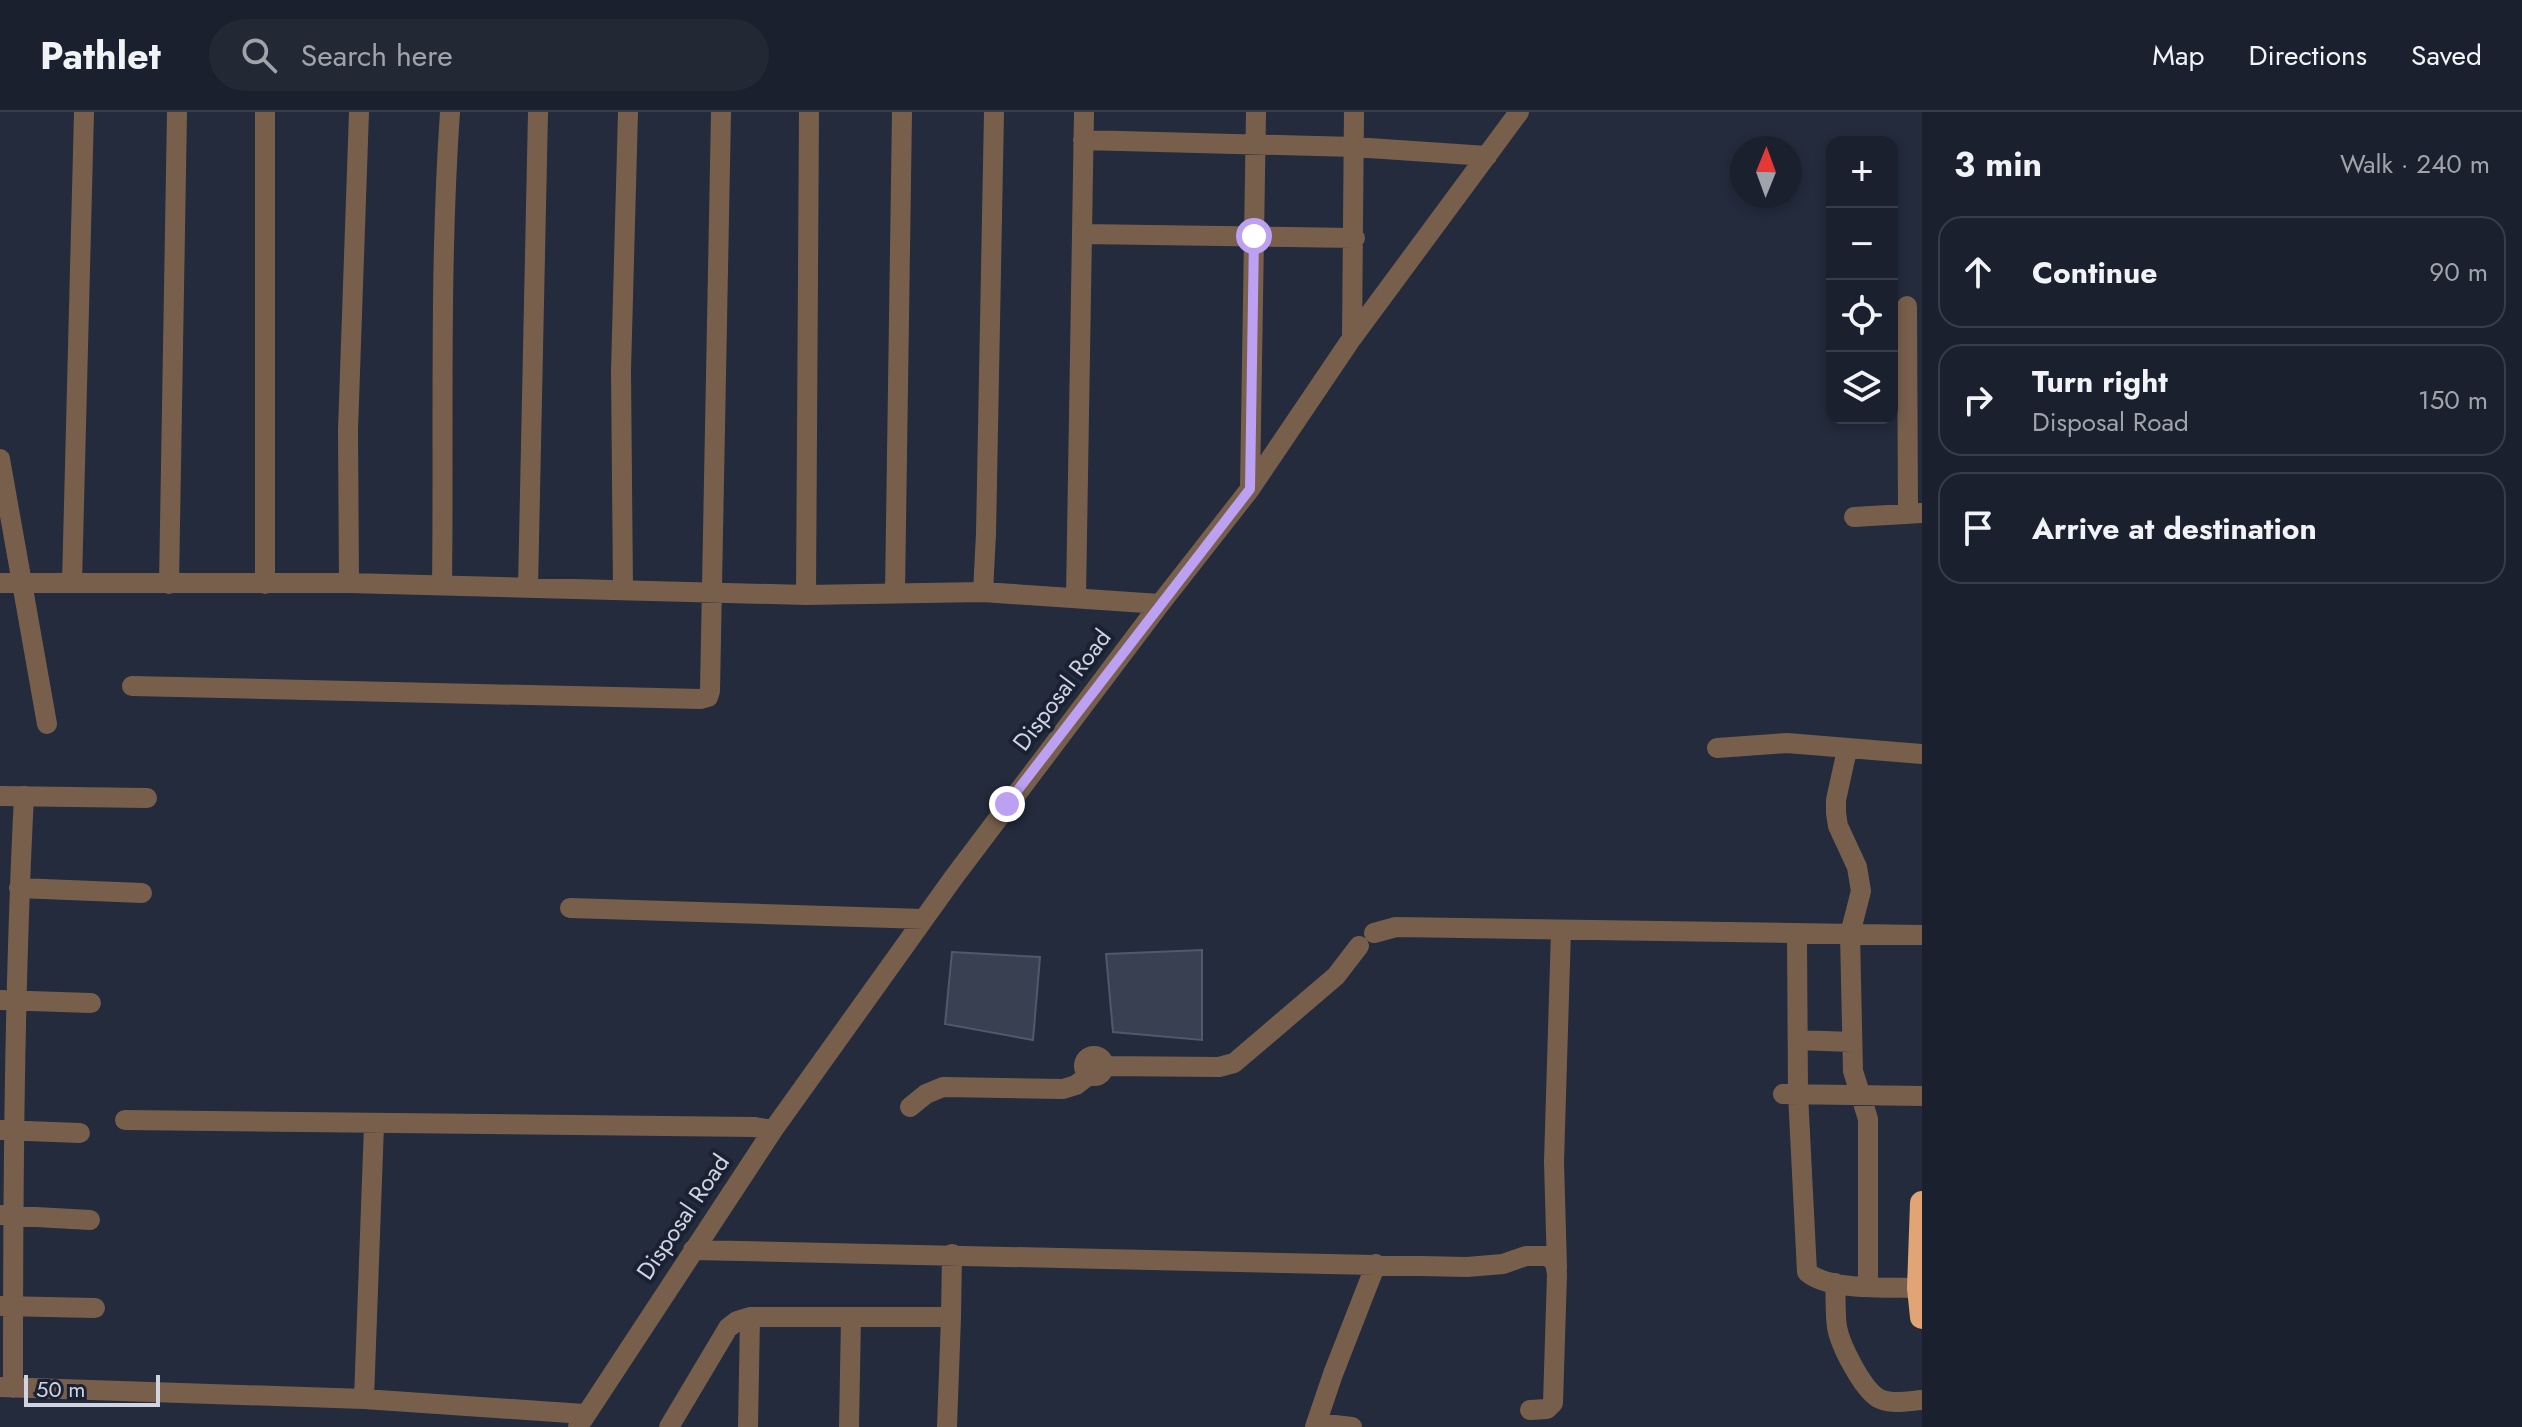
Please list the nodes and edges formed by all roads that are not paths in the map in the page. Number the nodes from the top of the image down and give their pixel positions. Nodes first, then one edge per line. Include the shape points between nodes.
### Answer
1 (84, 112) edge
2 (177, 112) edge
3 (265, 112) edge
4 (359, 112) edge
5 (450, 112) edge
6 (538, 112) edge
7 (628, 112) edge
8 (721, 112) edge
9 (809, 112) edge
10 (902, 112) edge
11 (994, 112) edge
12 (1084, 112) edge
13 (1256, 112) edge
14 (1354, 112) edge
15 (1519, 112) edge
16 (1083, 140) junction
17 (1255, 146) junction
18 (1354, 147) junction
19 (1487, 156) junction
20 (1083, 234) junction
21 (1254, 236) junction
22 (1355, 238) junction
23 (1907, 306) dead end
24 (1352, 338) junction
25 (1907, 339) edge
26 (1907, 418) edge
27 (0, 459) edge
28 (1250, 489) junction
29 (1915, 512) edge
30 (1854, 517) dead end
31 (0, 583) edge
32 (72, 583) junction
33 (349, 583) junction
34 (23, 584) junction
35 (169, 584) junction
36 (265, 584) junction
37 (442, 586) junction
38 (528, 588) junction
39 (623, 589) junction
40 (713, 592) junction
41 (983, 592) junction
42 (895, 593) junction
43 (806, 595) junction
44 (1076, 597) junction
45 (1160, 604) junction
46 (132, 686) dead end
47 (47, 724) dead end
48 (1717, 748) dead end
49 (1847, 750) junction
50 (1922, 754) edge
51 (0, 796) edge
52 (24, 796) junction
53 (147, 798) dead end
54 (13, 893) edge
55 (142, 893) dead end
56 (570, 908) dead end
57 (924, 919) junction
58 (1561, 930) junction
59 (1797, 934) junction
60 (1850, 934) junction
61 (1922, 935) edge
62 (9, 1000) edge
63 (91, 1003) dead end
64 (1798, 1040) junction
65 (1852, 1042) junction
66 (0, 1088) edge
67 (1791, 1094) junction
68 (1861, 1096) junction
69 (1922, 1096) edge
70 (14, 1107) junction
71 (910, 1107) dead end
72 (125, 1120) dead end
73 (374, 1125) junction
74 (7, 1130) edge
75 (773, 1130) junction
76 (80, 1133) dead end
77 (1922, 1203) edge
78 (7, 1215) edge
79 (90, 1220) dead end
80 (693, 1250) junction
81 (952, 1254) junction
82 (1376, 1264) junction
83 (1557, 1268) junction
84 (1835, 1283) junction
85 (1868, 1286) junction
86 (1919, 1288) junction
87 (6, 1306) edge
88 (95, 1308) dead end
89 (750, 1317) junction
90 (851, 1317) junction
91 (951, 1317) junction
92 (1922, 1317) edge
93 (6, 1388) edge
94 (364, 1399) junction
95 (1922, 1400) edge
96 (1530, 1410) dead end
97 (581, 1420) edge
98 (1316, 1425) edge
99 (669, 1427) edge
100 (748, 1427) edge
101 (849, 1427) edge
102 (947, 1427) edge
103 (1352, 1427) edge

1 - 32 street
2 - 35 street
3 - 36 street
4 - 33 street via 348,430
5 - 37 street via 442,292
6 - 38 street
7 - 39 street via 621,371
8 - 40 street
9 - 43 street
10 - 42 street
11 - 41 street
12 - 16 street
13 - 17 street
14 - 18 street
15 - 19 street, Disposal Road
16 - 17 street
16 - 20 street
17 - 18 street
17 - 21 street
18 - 19 street
18 - 22 street
19 - 24 street, Disposal Road
20 - 21 street
20 - 44 street
21 - 22 street
21 - 28 street
22 - 24 street
23 - 25 street
24 - 28 street, Disposal Road
25 - 26 street
26 - 29 street
27 - 34 street
28 - 45 street, Disposal Road
29 - 30 street
31 - 34 street
32 - 34 street
32 - 35 street
33 - 36 street
33 - 37 street
34 - 47 street
35 - 36 street
37 - 38 street
38 - 39 street
39 - 40 street
40 - 43 street
40 - 46 street via 710,691 701,699
41 - 42 street
41 - 44 street
42 - 43 street
44 - 45 street
45 - 57 street, Disposal Road
48 - 49 street via 1787,743
49 - 50 street
49 - 60 street via 1836,813 1861,891
51 - 52 street
52 - 53 street
52 - 54 street
54 - 55 street
54 - 62 street
56 - 57 street
57 - 75 street, Disposal Road
58 - 59 street
58 - 71 street via 1396,927 1366,940 1336,976 1234,1063 1096,1071 1063,1089 943,1087
58 - 83 street via 1554,1162
59 - 60 street
59 - 64 street
60 - 61 street
60 - 65 street
62 - 63 street
62 - 70 street
64 - 65 street
64 - 67 street
65 - 68 street
66 - 70 street
67 - 68 street
67 - 84 street via 1807,1272
68 - 69 street
68 - 85 street via 1868,1119
70 - 74 street
72 - 73 street
73 - 75 street
73 - 94 street
74 - 76 street
74 - 78 street
75 - 80 street, Disposal Road
77 - 86 highway
78 - 79 street
78 - 87 street
80 - 81 street
80 - 97 street, Disposal Road
81 - 82 street
81 - 91 street
82 - 83 street via 1491,1266 1540,1255
82 - 98 street
83 - 96 street via 1553,1403
84 - 85 street
84 - 95 street via 1837,1329 1854,1369 1876,1397 1889,1402
85 - 86 street
86 - 92 highway
87 - 88 street
87 - 93 street
89 - 90 street
89 - 99 street via 728,1328
89 - 100 street
90 - 91 street
90 - 101 street
91 - 102 street
93 - 94 street
94 - 97 street
98 - 103 street

